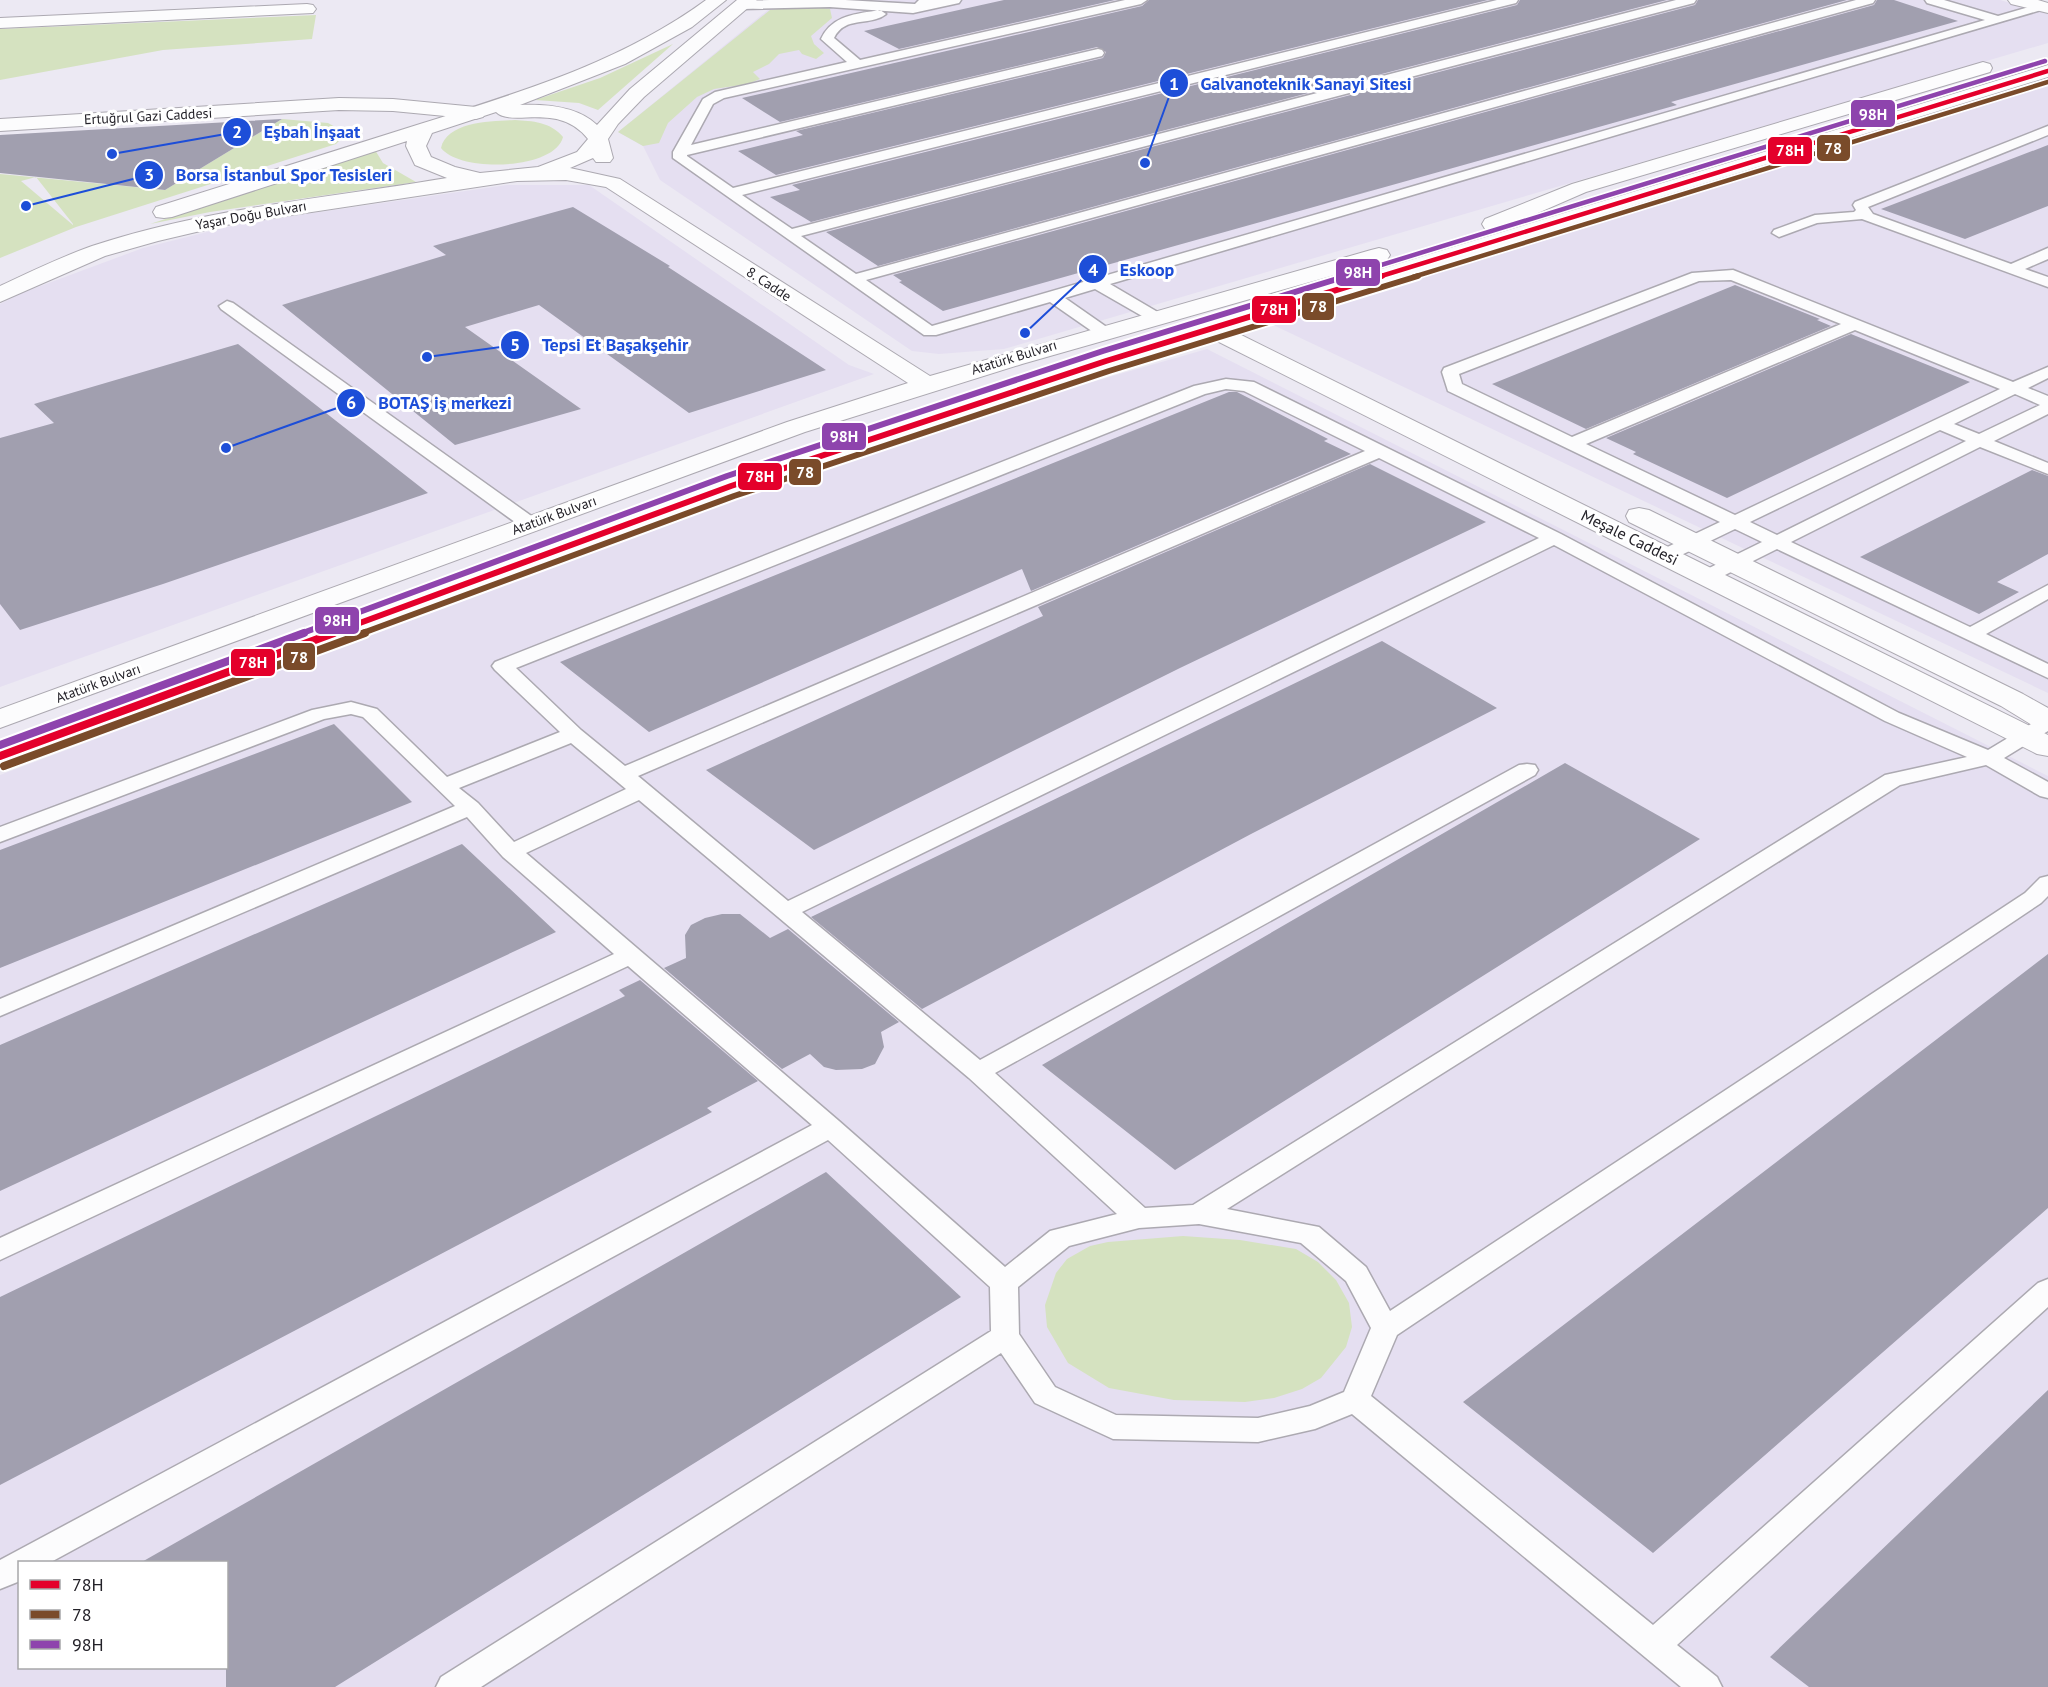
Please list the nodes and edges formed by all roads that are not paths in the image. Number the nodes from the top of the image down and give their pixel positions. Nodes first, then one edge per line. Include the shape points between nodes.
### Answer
1 (717, 0) edge
2 (955, 0) edge
3 (1141, 0) edge
4 (1512, 0) edge
5 (1690, 0) edge
6 (1869, 0) edge
7 (1931, 0) edge
8 (2017, 0) edge
9 (854, 1) edge
10 (745, 3) edge
11 (922, 4) edge
12 (2046, 4) edge
13 (307, 9) dead end
14 (1998, 20) junction
15 (0, 23) edge
16 (2048, 49) edge
17 (1098, 53) dead end
18 (2048, 58) edge
19 (857, 64) junction
20 (2048, 72) edge
21 (2048, 88) edge
22 (368, 103) junction
23 (476, 113) junction
24 (0, 125) edge
25 (424, 130) junction
26 (2048, 130) edge
27 (597, 138) junction
28 (680, 152) junction
29 (512, 176) junction
30 (613, 183) junction
31 (731, 193) junction
32 (1864, 212) junction
33 (1588, 215) junction
34 (1493, 224) junction
35 (1779, 233) dead end
36 (790, 234) junction
37 (2048, 253) edge
38 (2012, 269) junction
39 (0, 273) edge
40 (854, 279) junction
41 (2048, 282) edge
42 (1097, 283) junction
43 (0, 295) edge
44 (1052, 296) junction
45 (1214, 301) junction
46 (227, 306) dead end
47 (1155, 317) junction
48 (1242, 320) junction
49 (1855, 324) junction
50 (1211, 329) junction
51 (1102, 331) junction
52 (2048, 372) edge
53 (926, 384) junction
54 (2014, 389) junction
55 (2048, 402) edge
56 (2048, 407) edge
57 (1939, 424) junction
58 (1981, 441) junction
59 (1571, 444) junction
60 (1380, 451) junction
61 (2048, 469) edge
62 (1735, 522) junction
63 (530, 524) junction
64 (1554, 538) junction
65 (1692, 542) junction
66 (1776, 542) junction
67 (1666, 555) junction
68 (1734, 563) junction
69 (1708, 576) junction
70 (2048, 591) edge
71 (1970, 635) junction
72 (2048, 672) edge
73 (0, 719) edge
74 (2048, 721) edge
75 (574, 734) junction
76 (2036, 742) edge
77 (0, 756) edge
78 (1989, 758) junction
79 (1527, 770) dead end
80 (633, 782) junction
81 (444, 786) junction
82 (2048, 790) edge
83 (470, 808) junction
84 (0, 835) edge
85 (511, 852) junction
86 (2048, 883) edge
87 (784, 912) junction
88 (629, 956) junction
89 (0, 1008) edge
90 (978, 1072) junction
91 (830, 1127) junction
92 (1199, 1214) junction
93 (1139, 1218) junction
94 (0, 1250) edge
95 (1004, 1283) junction
96 (2048, 1290) edge
97 (1385, 1328) junction
98 (1005, 1336) junction
99 (1355, 1400) junction
100 (28, 1561) edge
101 (18, 1566) edge
102 (0, 1575) edge
103 (1654, 1645) junction
104 (453, 1687) edge
105 (1705, 1687) edge

1 - 23 main road, Yaşar Doğu Bulvarı via 664,38 624,59
2 - 11 lane
3 - 19 lane
4 - 31 lane
5 - 36 lane
6 - 40 lane
7 - 14 lane
8 - 12 main road
9 - 10 lane
9 - 11 lane
10 - 27 main road, Yaşar Doğu Bulvarı via 637,93
11 - 19 lane via 838,23 827,39
12 - 14 lane
13 - 15 main road
14 - 42 lane
16 - 34 main road via 1579,188
17 - 28 lane
18 - 34 main road, Atatürk Bulvarı
19 - 28 lane via 720,95 708,102
20 - 33 main road, Atatürk Bulvarı
21 - 33 main road via 1694,193
22 - 23 main road, Ertuğrul Gazi Caddesi
22 - 24 main road, Ertuğrul Gazi Caddesi
22 - 25 main road, Ertuğrul Gazi Caddesi via 421,117
23 - 25 main road, Yaşar Doğu Bulvarı
23 - 27 main road, Yaşar Doğu Bulvarı via 561,113 587,125
25 - 29 main road, Yaşar Doğu Bulvarı via 417,140 417,153 434,168 462,176
25 - 39 main road, Yaşar Doğu Bulvarı via 96,232
26 - 32 lane via 1860,205
27 - 29 main road, Yaşar Doğu Bulvarı via 591,149 573,162
27 - 30 main road
28 - 31 lane via 680,158
29 - 30 main road, Yaşar Doğu Bulvarı via 585,176
29 - 43 main road, Yaşar Doğu Bulvarı via 270,210 176,228 71,261
30 - 53 main road, 8. Cadde
31 - 36 lane
32 - 35 lane via 1815,219
32 - 38 lane via 1868,217
33 - 48 main road, Atatürk Bulvarı
34 - 45 main road, Atatürk Bulvarı
36 - 40 lane
37 - 38 lane
38 - 41 lane
40 - 44 lane via 930,332
42 - 44 lane
42 - 47 lane
44 - 51 lane
45 - 47 main road, Atatürk Bulvarı
45 - 50 main road
46 - 63 lane
47 - 51 main road, Atatürk Bulvarı
48 - 50 main road, Atatürk Bulvarı
48 - 65 main road, Meşale Caddesi
49 - 54 lane
49 - 59 lane
49 - 59 lane via 1733,275 1697,276 1450,372 1454,387
50 - 67 main road, Meşale Caddesi
50 - 77 main road, Atatürk Bulvarı via 731,486
51 - 53 main road, Atatürk Bulvarı
52 - 54 lane
53 - 63 main road, Atatürk Bulvarı
54 - 55 lane
54 - 57 lane
56 - 58 lane
57 - 58 lane
57 - 62 lane
58 - 61 lane
58 - 66 lane
59 - 62 lane
60 - 64 lane
60 - 75 lane via 1248,386 1226,384 1200,390 502,666
60 - 80 lane
62 - 65 lane
62 - 66 lane
63 - 73 main road, Atatürk Bulvarı
64 - 78 lane via 1892,717
64 - 87 lane
65 - 67 lane
65 - 68 main road, Meşale Caddesi
66 - 68 lane
66 - 71 lane
67 - 69 main road, Meşale Caddesi
68 - 69 lane
68 - 74 main road, Meşale Caddesi
69 - 76 main road, Meşale Caddesi
70 - 71 lane
71 - 72 lane
74 - 76 lane
75 - 80 lane
75 - 81 lane
76 - 78 lane
78 - 82 lane
78 - 92 lane via 1893,780
79 - 90 lane
80 - 85 lane
80 - 87 lane
81 - 83 lane
81 - 84 lane via 370,712 351,708 319,714
83 - 85 lane
83 - 89 lane
85 - 88 lane
86 - 97 lane via 2023,904
87 - 90 lane
88 - 91 lane
88 - 94 lane
90 - 93 lane
91 - 95 lane
91 - 100 lane
92 - 93 lane
92 - 97 lane via 1309,1234 1356,1274
93 - 95 lane via 1060,1238
95 - 98 lane
96 - 103 lane
97 - 99 lane
98 - 99 lane via 1046,1395 1113,1427 1258,1430 1315,1417
98 - 104 lane
99 - 103 lane
101 - 102 lane
103 - 105 lane

